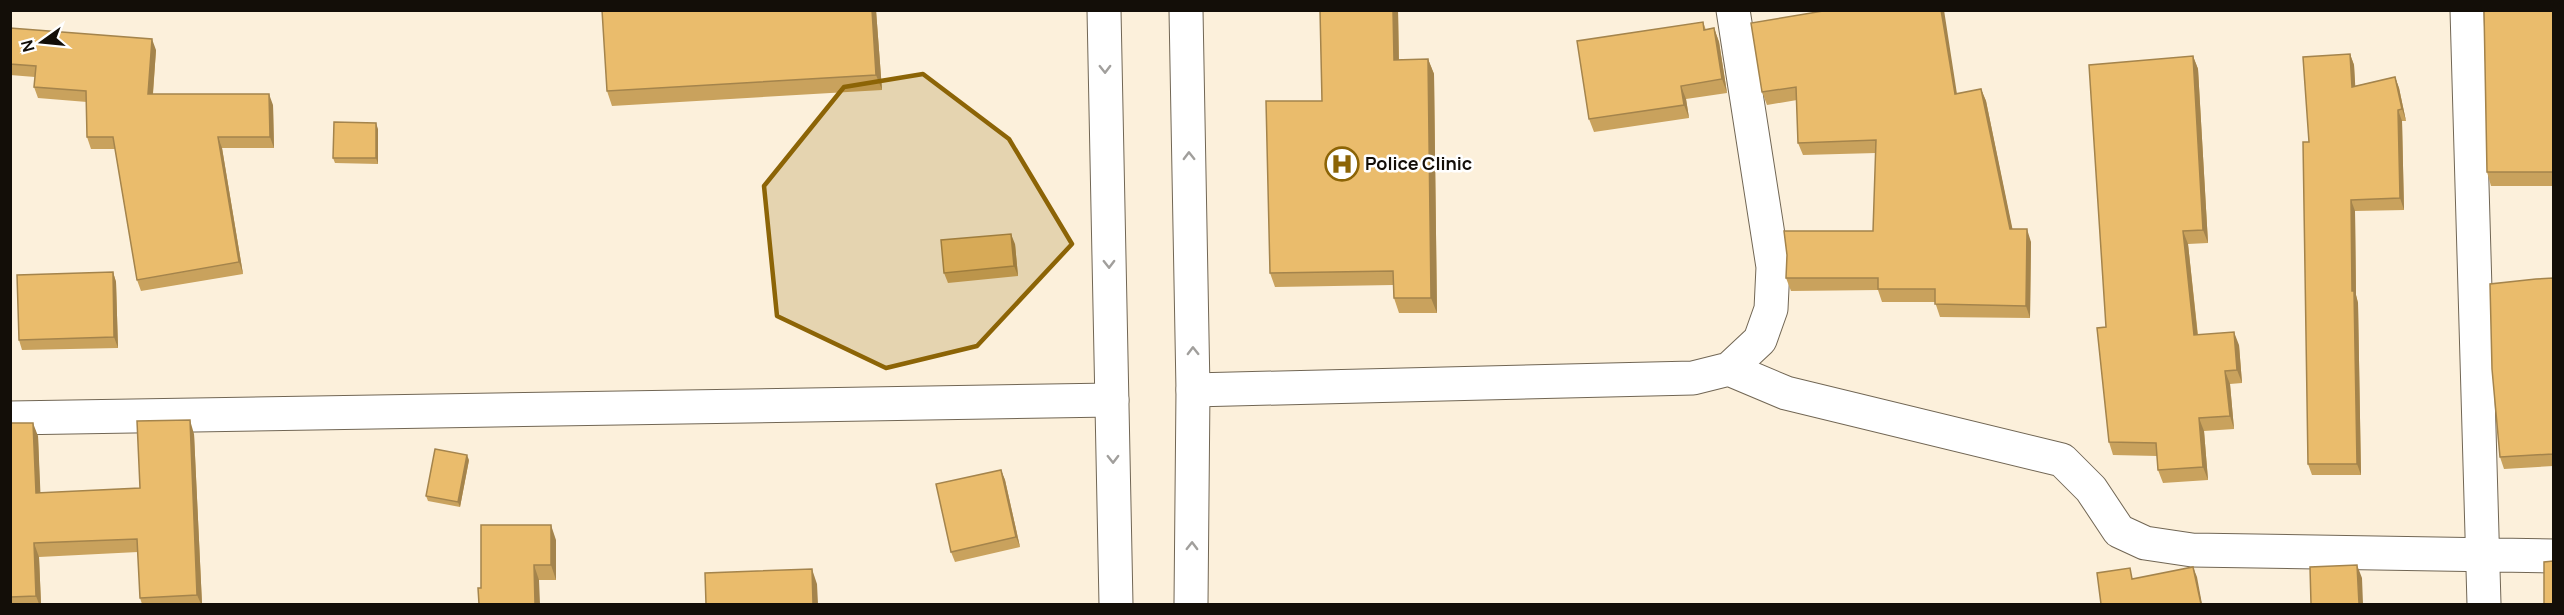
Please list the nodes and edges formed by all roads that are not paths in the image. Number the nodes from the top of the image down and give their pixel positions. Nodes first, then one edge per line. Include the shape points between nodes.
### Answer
1 (1104, 10) edge
2 (1186, 10) edge
3 (1733, 10) edge
4 (2467, 10) edge
5 (1730, 369) junction
6 (1193, 390) junction
7 (1112, 400) junction
8 (10, 418) edge
9 (2483, 555) junction
10 (2553, 556) edge
11 (1116, 604) edge
12 (1191, 604) edge
13 (2484, 604) edge

1 -> 7 main road
6 -> 2 main road
3 - 5 main road via 1773,267 1771,309 1760,340
4 - 9 main road
5 - 6 main road via 1693,378
5 - 9 main road via 1786,393 2062,460 2091,489 2119,531 2145,543 2192,550
12 -> 6 main road
7 - 8 main road
7 -> 11 main road
9 - 10 main road
9 - 13 main road

